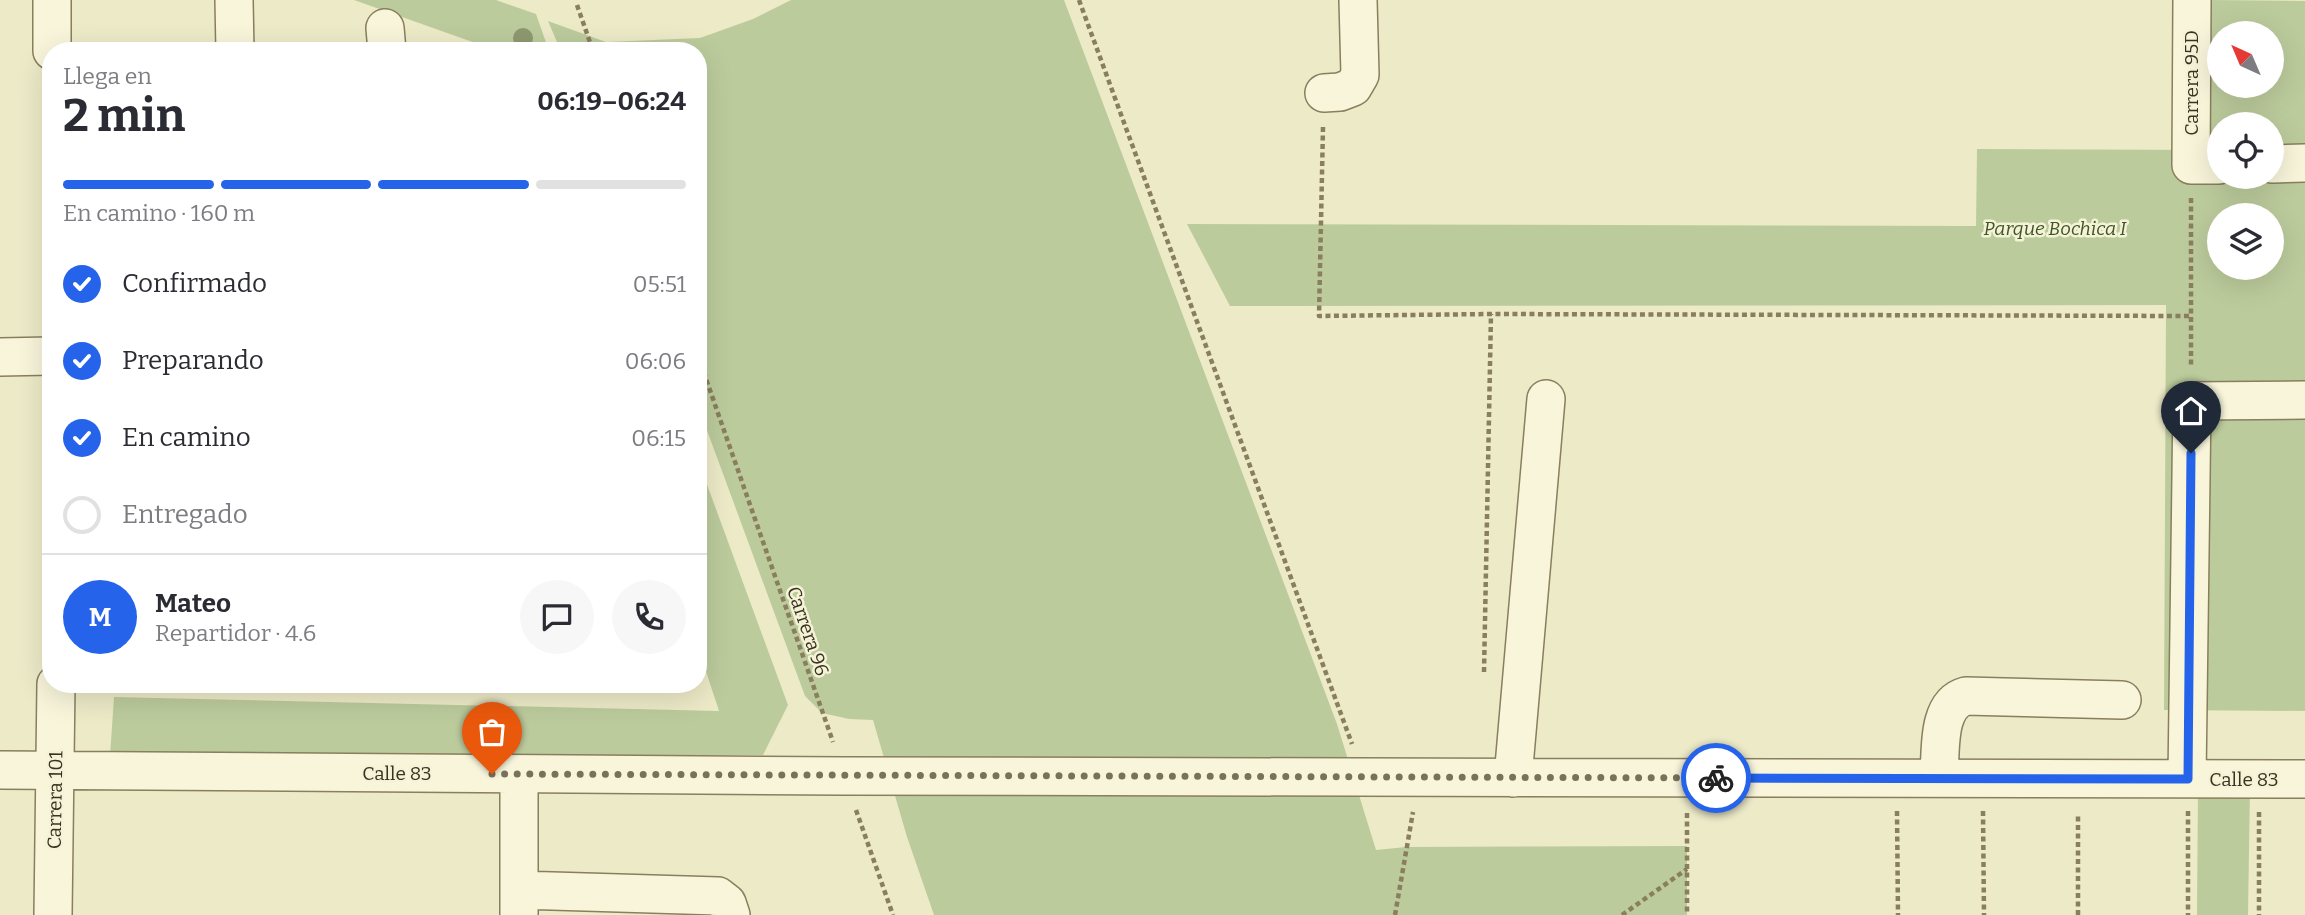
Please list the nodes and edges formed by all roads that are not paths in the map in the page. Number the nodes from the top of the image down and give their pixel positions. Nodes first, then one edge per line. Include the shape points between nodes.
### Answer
1 (52, 0) edge
2 (234, 0) edge
3 (1358, 0) edge
4 (2192, 0) edge
5 (52, 42) edge
6 (235, 42) edge
7 (1324, 93) road end
8 (2305, 163) edge
9 (2284, 164) edge
10 (2205, 165) edge
11 (42, 356) edge
12 (0, 357) edge
13 (1546, 399) dead end
14 (2305, 400) edge
15 (56, 693) edge
16 (2122, 699) dead end
17 (0, 770) edge
18 (54, 770) junction
19 (519, 774) junction
20 (1513, 778) junction
21 (1938, 778) junction
22 (2188, 779) junction
23 (2305, 779) edge
24 (519, 902) edge
25 (589, 904) edge
26 (664, 905) edge
27 (53, 915) edge
28 (732, 915) edge

1 - 5 street
2 - 6 street
3 - 7 street via 1360,75 1353,87
4 - 10 street, Carrera 95D
8 - 9 street
11 - 12 street
13 - 20 street
14 - 22 street via 2192,401
15 - 18 street, Carrera 101
16 - 21 street via 1956,698 1945,711
17 - 18 street, Calle 83
18 - 19 street, Calle 83
18 - 27 street, Carrera 101
19 - 20 street, Calle 83
19 - 24 street
20 - 21 street, Calle 83
21 - 22 street, Calle 83
22 - 23 street, Calle 83
24 - 25 street
25 - 26 street
26 - 28 street via 718,896

